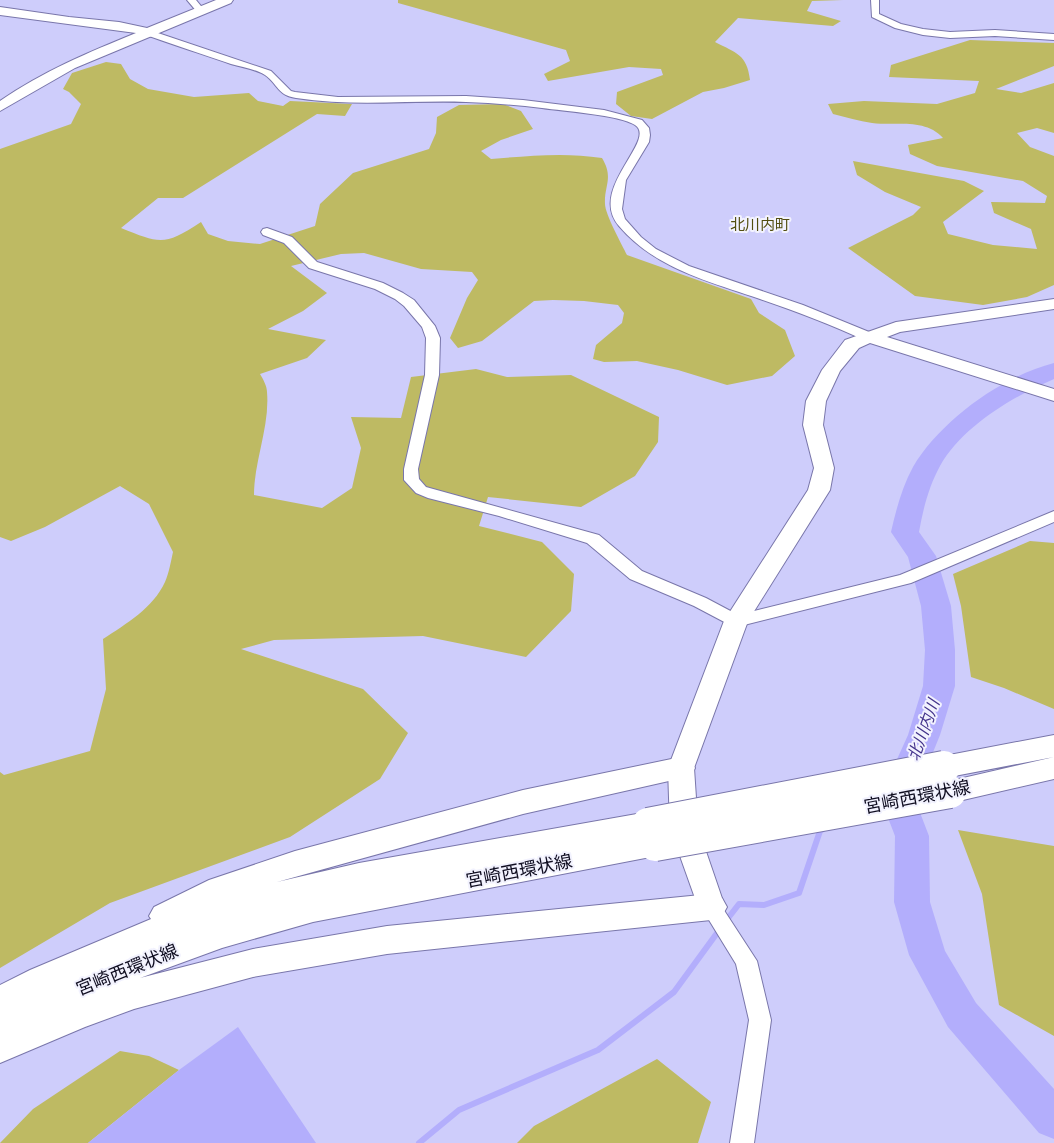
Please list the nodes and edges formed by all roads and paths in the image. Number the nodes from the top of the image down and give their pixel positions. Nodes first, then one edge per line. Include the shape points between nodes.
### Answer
1 (192, 0) edge
2 (227, 0) edge
3 (875, 0) edge
4 (0, 10) edge
5 (200, 11) junction
6 (149, 33) junction
7 (1054, 37) edge
8 (0, 106) edge
9 (267, 232) dead end
10 (1054, 304) edge
11 (869, 336) junction
12 (1049, 394) edge
13 (1054, 516) edge
14 (736, 621) junction
15 (1054, 746) edge
16 (681, 768) junction
17 (1054, 768) edge
18 (947, 780) junction
19 (652, 834) junction
20 (711, 907) junction
21 (148, 934) junction
22 (0, 1002) edge
23 (0, 1028) edge
24 (0, 1047) edge
25 (742, 1143) edge

1 - 5 street
2 - 5 street
3 - 7 street via 874,15 913,30 950,35 995,33
4 - 6 street via 70,21 111,23
5 - 6 street
6 - 8 street via 70,65
6 - 11 street via 268,73 287,93 295,95 338,100 523,103 604,113 638,122 644,131 644,144 621,178 617,211 623,224 636,237 678,267 831,319
9 - 14 street via 288,240 313,265 379,286 399,296 428,326 432,338 432,375 412,469 412,480 421,490 593,539 636,575
10 - 11 street via 896,327
11 - 12 street
11 - 14 street via 852,344 831,370 816,401 812,425 824,468 820,490
13 - 14 street via 905,579
14 - 16 street
15 - 18 main road, 宮崎西環状線
16 - 20 street via 684,828
16 - 21 main road via 524,802 295,863 220,889 166,915
17 - 18 main road, 宮崎西環状線
18 - 19 main road, 宮崎西環状線, bridge
19 - 21 main road, 宮崎西環状線 via 359,876 260,899
19 - 23 main road, 宮崎西環状線 via 313,909 222,934 141,962
20 - 24 main road via 387,940 253,963 134,994
20 - 25 street via 746,961 760,1020
21 - 22 main road, 宮崎西環状線

